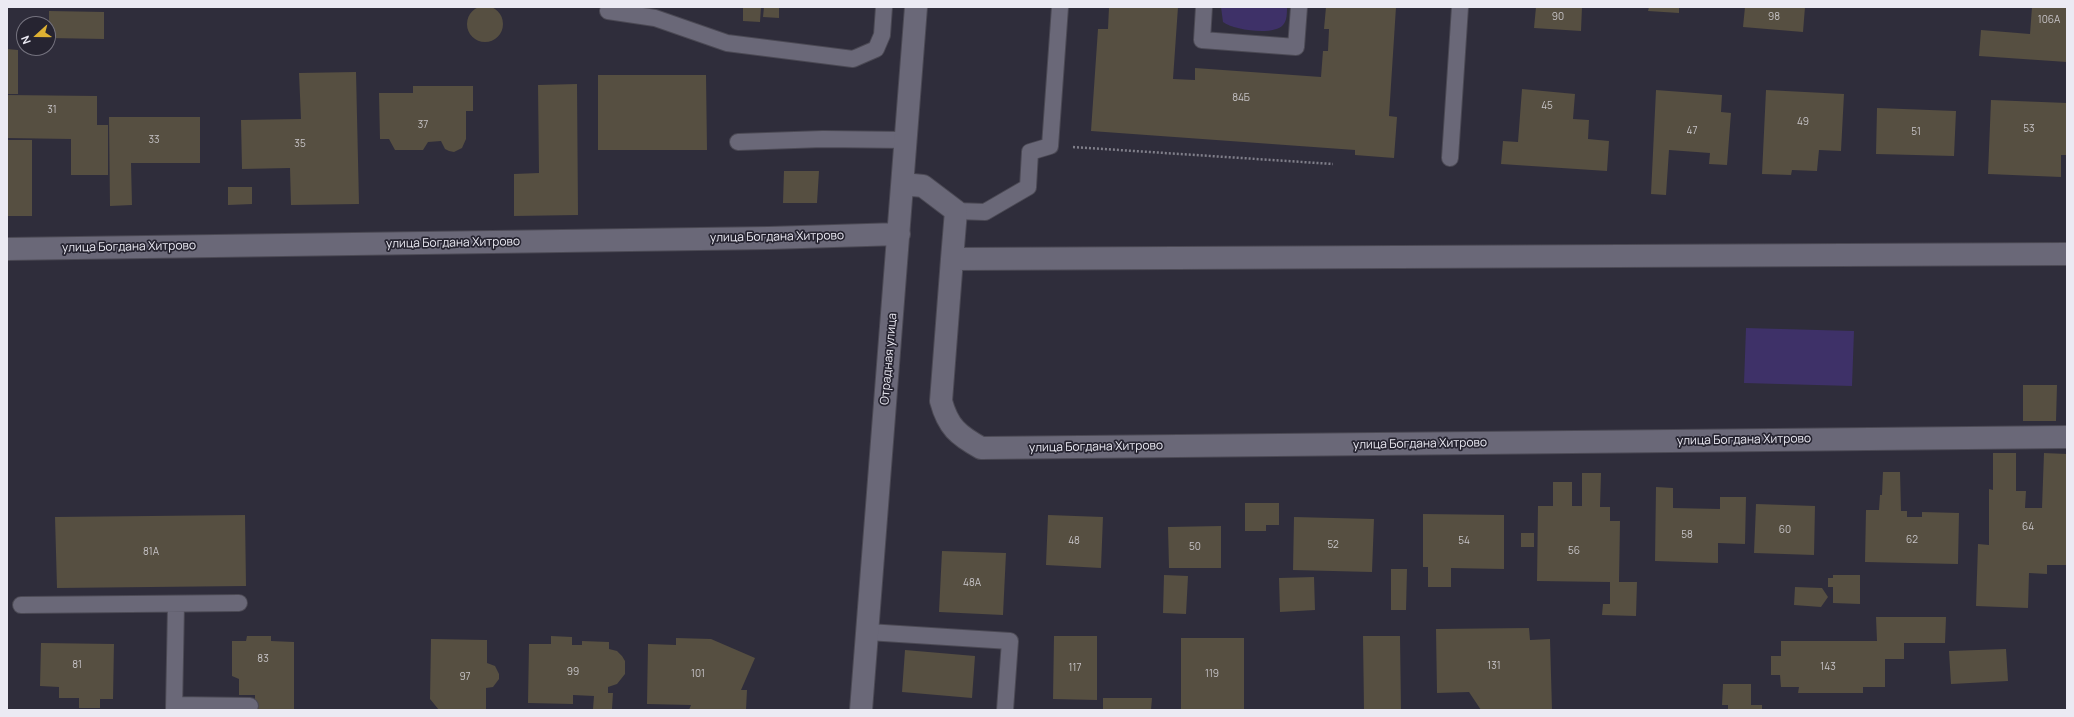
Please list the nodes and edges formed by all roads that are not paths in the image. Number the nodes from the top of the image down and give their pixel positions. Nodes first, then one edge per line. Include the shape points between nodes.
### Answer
1 (884, 7) edge
2 (916, 7) edge
3 (1060, 7) edge
4 (1204, 7) edge
5 (1299, 7) edge
6 (1460, 7) edge
7 (608, 11) dead end
8 (907, 140) junction
9 (738, 142) dead end
10 (1450, 158) dead end
11 (903, 184) junction
12 (956, 211) junction
13 (899, 234) junction
14 (7, 248) edge
15 (2067, 254) edge
16 (952, 258) junction
17 (2067, 437) edge
18 (240, 603) dead end
19 (21, 605) dead end
20 (176, 605) junction
21 (868, 632) junction
22 (250, 706) dead end
23 (174, 707) edge
24 (861, 710) edge
25 (1005, 710) edge

1 - 7 lane via 882,35 876,50 853,59 727,43 655,18
2 - 8 street, Отрадная улица
3 - 12 lane via 1050,146 1030,152 1028,188 985,212
4 - 5 lane via 1202,40 1296,47
6 - 10 lane
8 - 9 lane
8 - 11 street, Отрадная улица
11 - 12 street via 922,186
11 - 13 street, Отрадная улица
12 - 16 street, улица Богдана Хитрово
13 - 14 street, улица Богдана Хитрово
13 - 21 street, Отрадная улица
15 - 16 street
16 - 17 street, улица Богдана Хитрово via 941,401 946,418 961,437 981,448
18 - 20 lane
19 - 20 lane
20 - 23 lane
21 - 24 street, Отрадная улица
21 - 25 lane via 1010,641
22 - 23 lane

